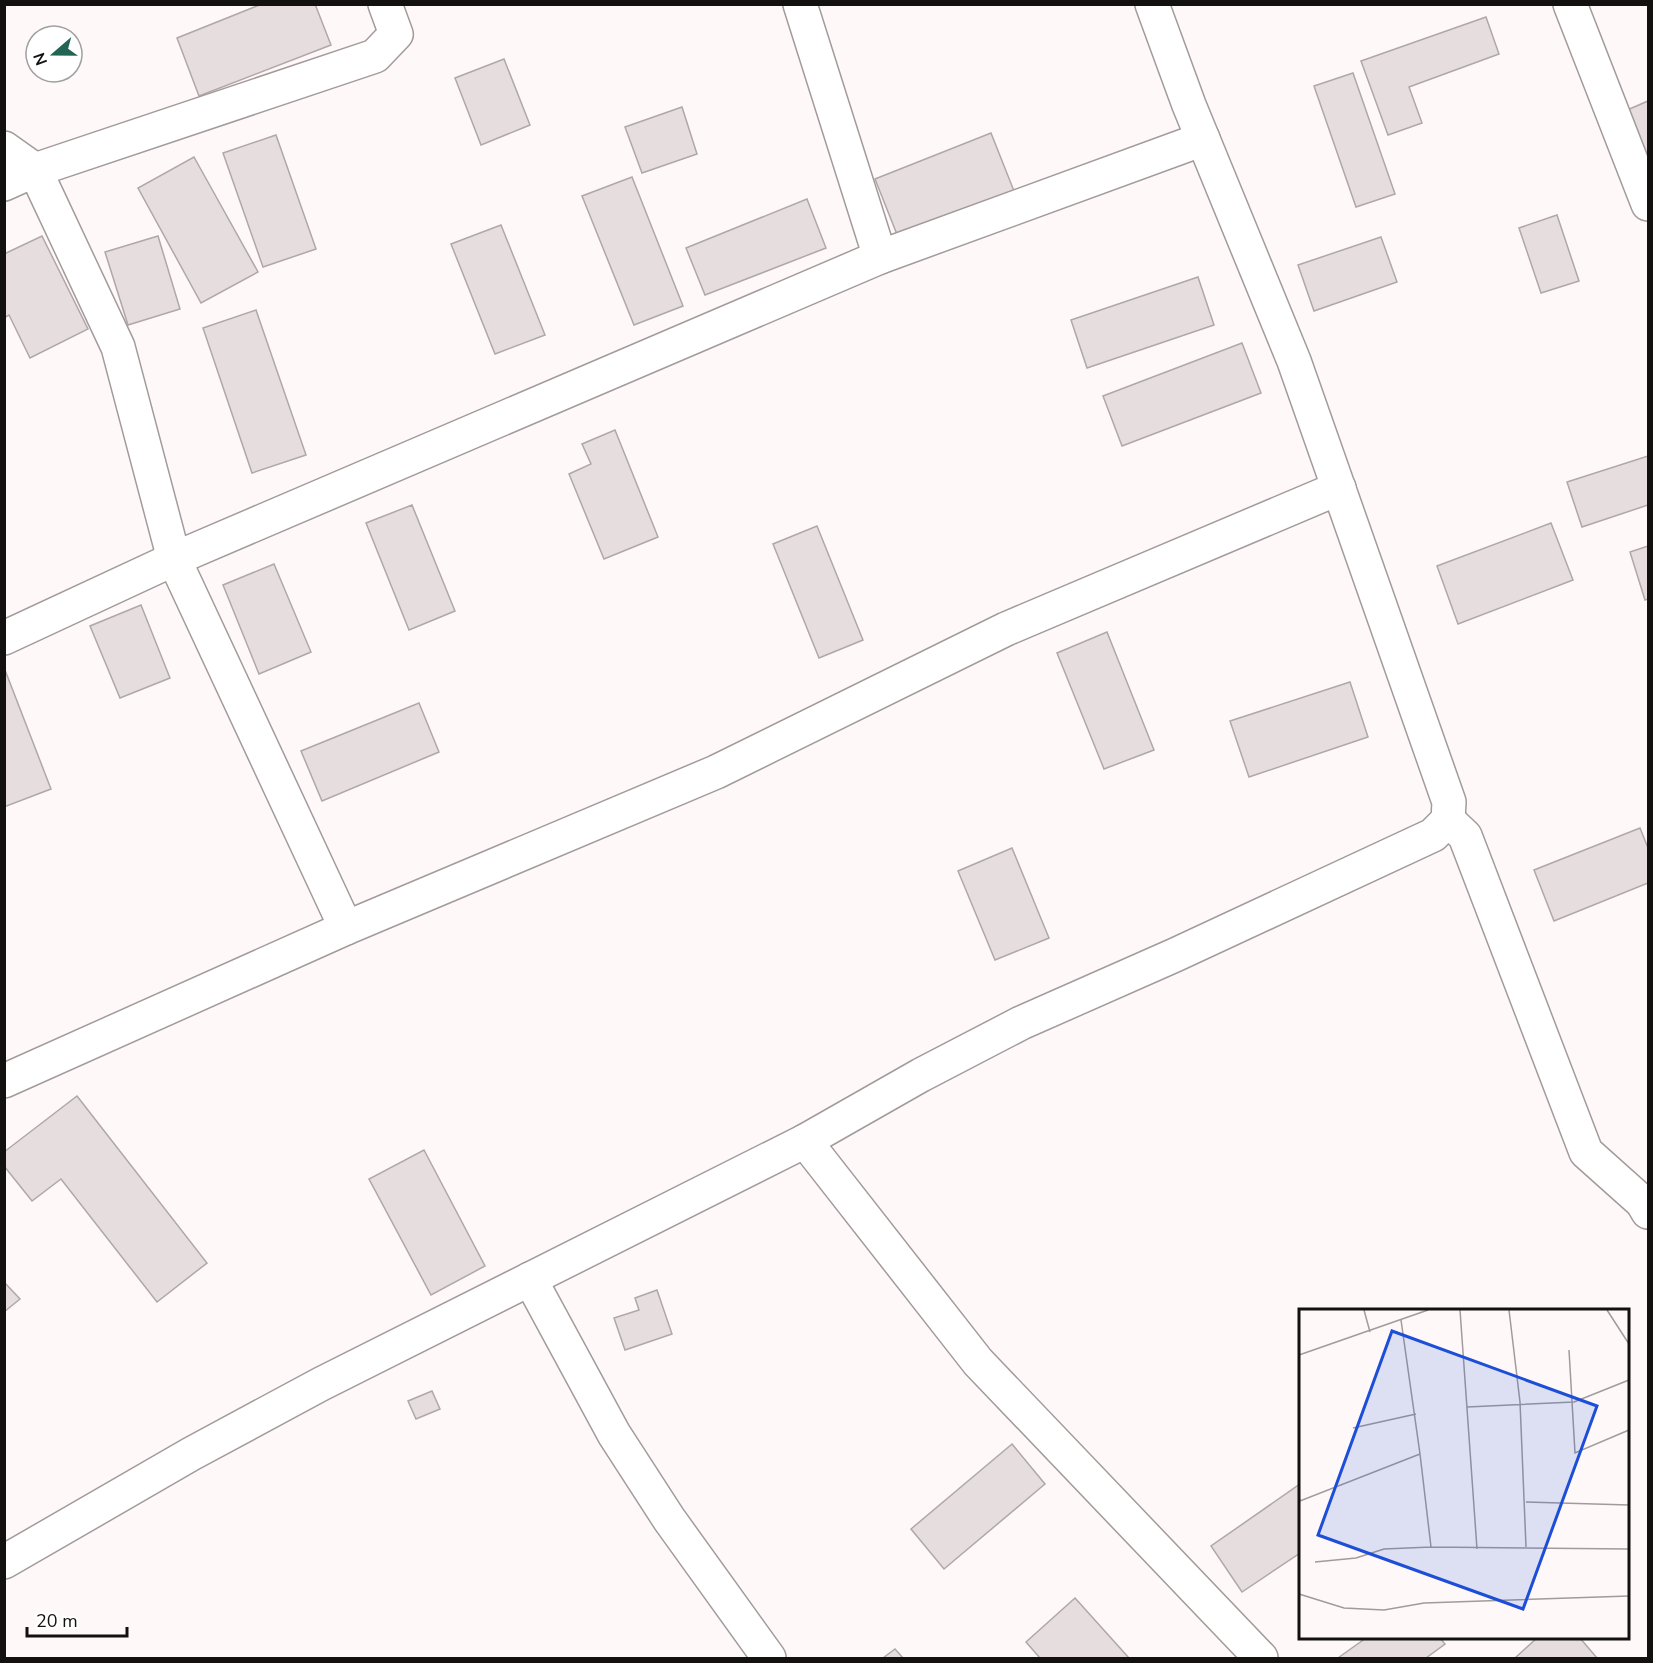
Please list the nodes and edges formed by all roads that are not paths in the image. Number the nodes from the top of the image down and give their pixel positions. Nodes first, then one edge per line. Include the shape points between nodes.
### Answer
1 (385, 4) edge
2 (800, 4) edge
3 (1152, 4) edge
4 (1570, 4) edge
5 (1203, 140) junction
6 (4, 148) edge
7 (35, 170) junction
8 (4, 184) edge
9 (1648, 204) edge
10 (880, 257) junction
11 (1339, 488) junction
12 (174, 559) junction
13 (4, 638) edge
14 (1448, 820) junction
15 (346, 928) junction
16 (4, 1082) edge
17 (805, 1141) junction
18 (1648, 1212) edge
19 (530, 1279) junction
20 (4, 1562) edge
21 (769, 1659) edge
22 (1261, 1659) edge

1 - 7 street via 396,34 375,56
2 - 10 street
3 - 5 street
4 - 9 street
5 - 10 street
5 - 11 street via 1294,361
6 - 7 street
7 - 8 street
7 - 12 street via 118,347
10 - 12 street
11 - 14 street via 1449,802
11 - 15 street via 1006,629 716,772
12 - 13 street
12 - 15 street
14 - 17 street via 1423,840 1021,1023
14 - 18 street via 1465,836 1586,1152 1642,1202
15 - 16 street
17 - 19 street
17 - 22 street via 978,1362
19 - 20 street via 321,1384
19 - 21 street via 614,1434

